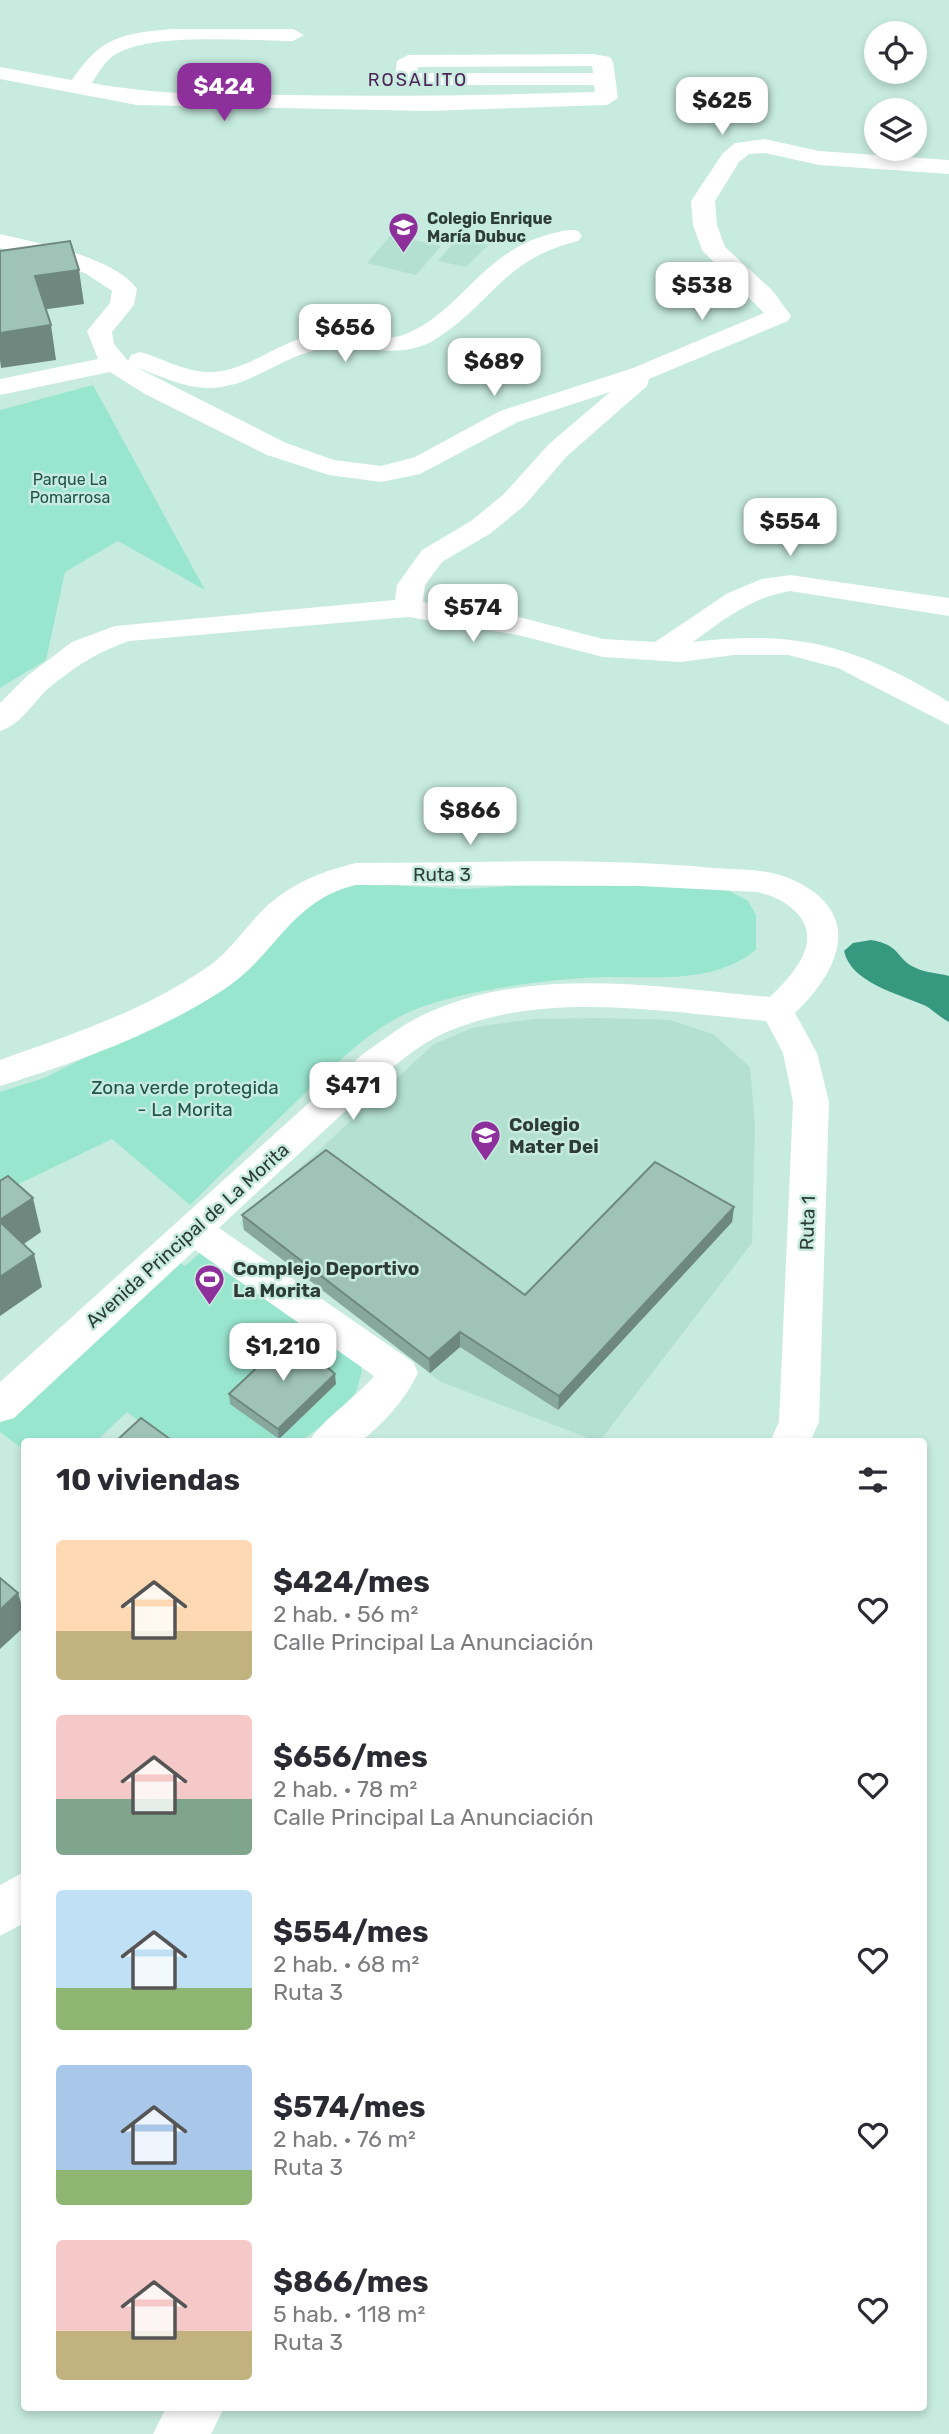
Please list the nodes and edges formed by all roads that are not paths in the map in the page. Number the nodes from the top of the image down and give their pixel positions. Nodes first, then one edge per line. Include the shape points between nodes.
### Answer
1 (293, 35) dead end
2 (0, 73) edge
3 (174, 78) dead end
4 (383, 80) dead end
5 (78, 87) junction
6 (949, 167) edge
7 (570, 236) dead end
8 (0, 241) edge
9 (108, 354) junction
10 (643, 373) junction
11 (0, 387) edge
12 (949, 607) edge
13 (408, 608) junction
14 (661, 652) junction
15 (949, 715) edge
16 (0, 721) edge
17 (777, 1010) junction
18 (0, 1073) edge
19 (194, 1230) junction
20 (0, 1406) edge
21 (335, 1438) edge
22 (792, 1438) edge
23 (21, 1896) edge
24 (0, 1914) edge
25 (196, 2411) edge
26 (178, 2434) edge

1 - 5 street via 125,42 106,51
2 - 5 street
3 - 5 street
4 - 5 street via 406,79 408,61 593,60 602,62 607,98 428,104 149,98
6 - 10 street via 819,158 765,146 743,148 731,158 703,201 705,225 714,250 779,316
7 - 9 street via 522,252 412,341 388,347 339,340 306,344 252,370 211,380
8 - 9 street via 94,268 125,289 122,304 99,331
9 - 10 street via 151,387 232,429 325,465 383,474 417,467 491,425
9 - 11 street
10 - 13 street via 558,450 514,500 481,527 432,556 411,585
12 - 14 street via 790,583 770,584 742,596
13 - 14 street via 519,626 603,648
13 - 16 street via 125,632 82,648 37,683
14 - 15 street via 788,646 848,661
17 - 18 street, Ruta 3 via 802,988 819,961 825,925 804,899 776,885 678,875 356,874 313,888 277,914 216,978 72,1048
17 - 19 street, Avenida Principal de La Morita via 582,995 505,1000 436,1022 375,1063
17 - 22 street, Ruta 1 via 800,1053 811,1102 799,1422
19 - 20 street, Avenida Principal de La Morita
19 - 21 street via 399,1373 356,1422
23 - 24 street
25 - 26 street

